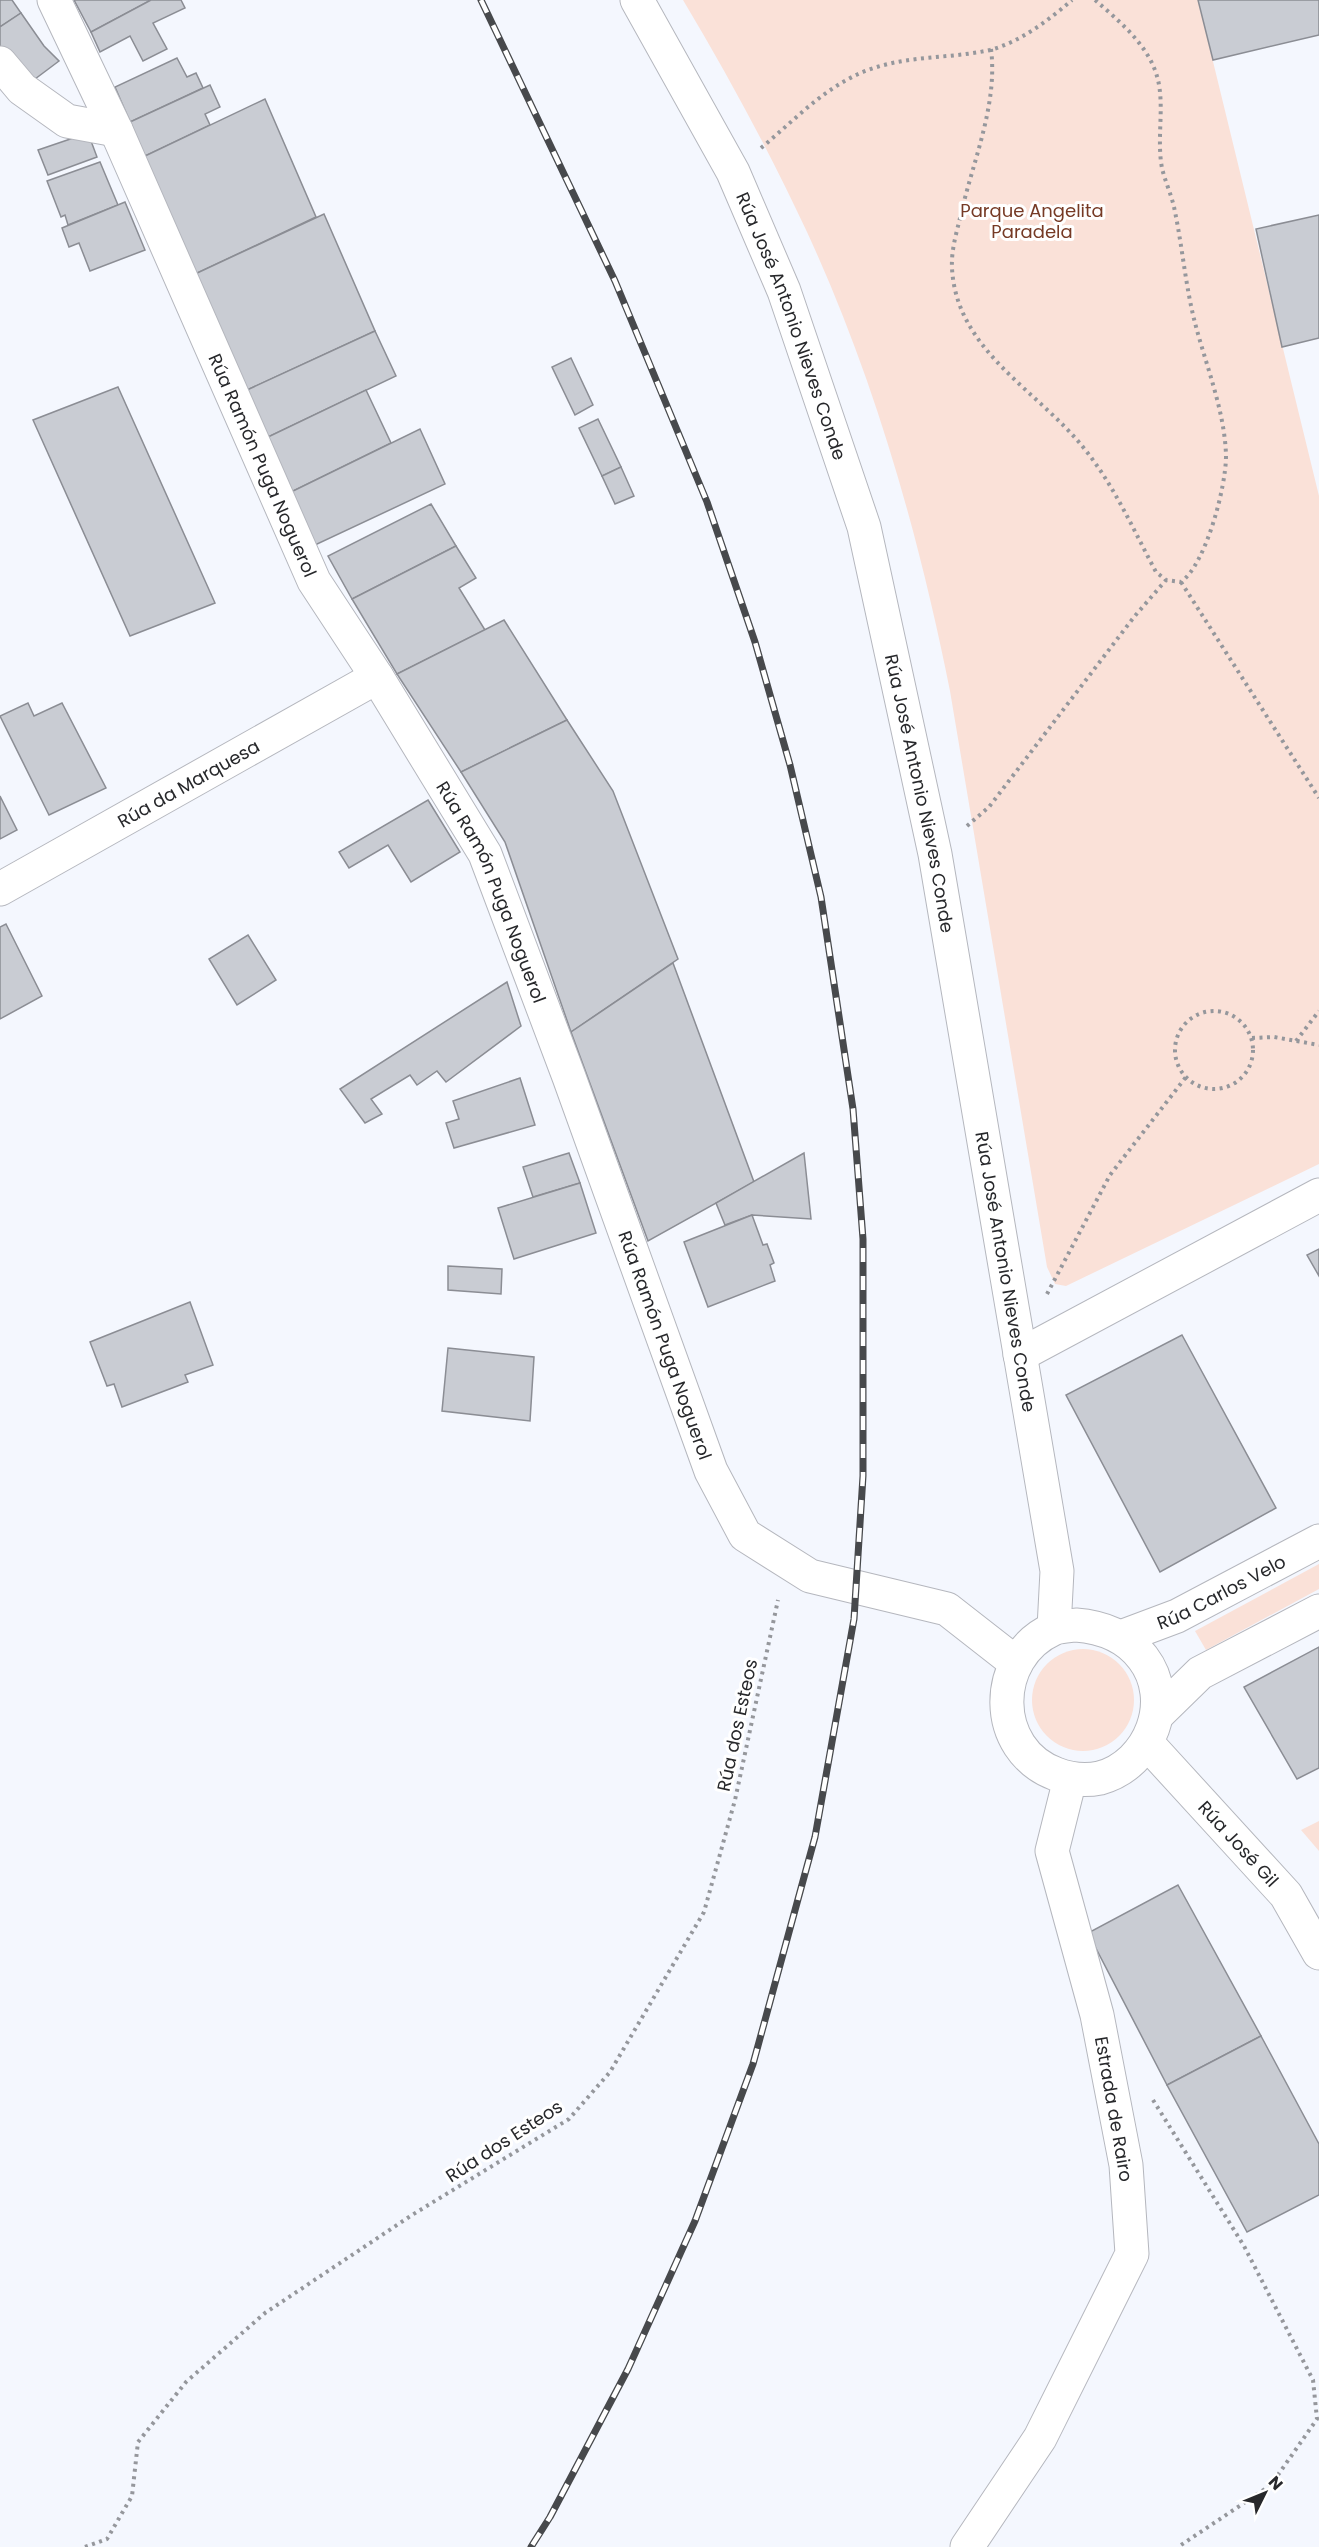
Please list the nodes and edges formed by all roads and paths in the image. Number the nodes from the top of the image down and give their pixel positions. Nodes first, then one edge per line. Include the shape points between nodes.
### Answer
1 (54, 0) edge
2 (637, 0) edge
3 (1072, 0) edge
4 (1095, 0) edge
5 (991, 49) junction
6 (0, 63) edge
7 (116, 130) junction
8 (733, 172) junction
9 (1166, 580) junction
10 (1181, 582) junction
11 (377, 677) junction
12 (1319, 798) edge
13 (935, 854) junction
14 (0, 889) edge
15 (1319, 1011) edge
16 (1252, 1038) junction
17 (1296, 1041) junction
18 (1319, 1045) edge
19 (1186, 1077) junction
20 (1319, 1195) edge
21 (1043, 1303) dead end
22 (1020, 1355) junction
23 (1319, 1541) edge
24 (786, 1560) junction
25 (1319, 1611) edge
26 (1054, 1628) junction
27 (1121, 1637) junction
28 (1016, 1663) junction
29 (1152, 1729) junction
30 (1070, 1779) junction
31 (1319, 1953) edge
32 (1150, 2097) dead end
33 (1318, 2418) edge
34 (85, 2547) edge
35 (967, 2547) edge
36 (1178, 2547) edge

1 - 7 street, Rúa Ramón Puga Noguerol
2 - 8 street, Rúa José Antonio Nieves Conde
3 - 5 path via 1050,19
4 - 10 path via 1141,46 1156,72 1162,165 1223,429 1226,455 1222,491 1198,558
5 - 8 path via 910,59 867,70 819,98
5 - 9 path via 990,99 955,241 954,288 979,340 1009,375 1059,420 1099,467 1115,490 1156,572
6 - 7 street via 22,89 67,121
7 - 11 street, Rúa Ramón Puga Noguerol via 314,581
8 - 13 street, Rúa José Antonio Nieves Conde via 784,291 864,527
9 - 10 path
9 - 13 path via 1134,616 989,807
10 - 12 path
11 - 14 street, Rúa da Marquesa
11 - 24 street, Rúa Ramón Puga Noguerol via 485,854 711,1471 745,1535
13 - 22 street, Rúa José Antonio Nieves Conde
15 - 17 path
16 - 17 path
16 - 19 path via 1254,1052 1250,1065 1233,1084 1220,1089 1206,1088
16 - 19 path via 1246,1026 1225,1012 1195,1016 1181,1028 1176,1039 1178,1063
17 - 18 path
19 - 21 path via 1110,1175
20 - 22 street
22 - 26 street, Rúa José Antonio Nieves Conde via 1057,1571
23 - 27 street, Rúa Carlos Velo via 1177,1616
24 - 28 street, Rúa Ramón Puga Noguerol via 810,1576 947,1609
24 - 34 path, Rúa dos Esteos via 735,1800 704,1912 610,2072 568,2119 265,2313 186,2382 138,2442 132,2496 107,2539
25 - 29 street via 1200,1673
26 - 27 street via 1093,1627
26 - 28 street
27 - 29 street via 1143,1658 1156,1685
28 - 30 street via 1005,1691 1007,1721 1020,1748 1041,1769
29 - 30 street via 1127,1765 1100,1778
29 - 31 street, Rúa José Gil via 1287,1895
30 - 35 street, Estrada de Rairo via 1052,1851 1097,2015 1126,2165 1132,2254 1040,2438
32 - 33 path via 1249,2256 1313,2380
33 - 36 path via 1271,2485

